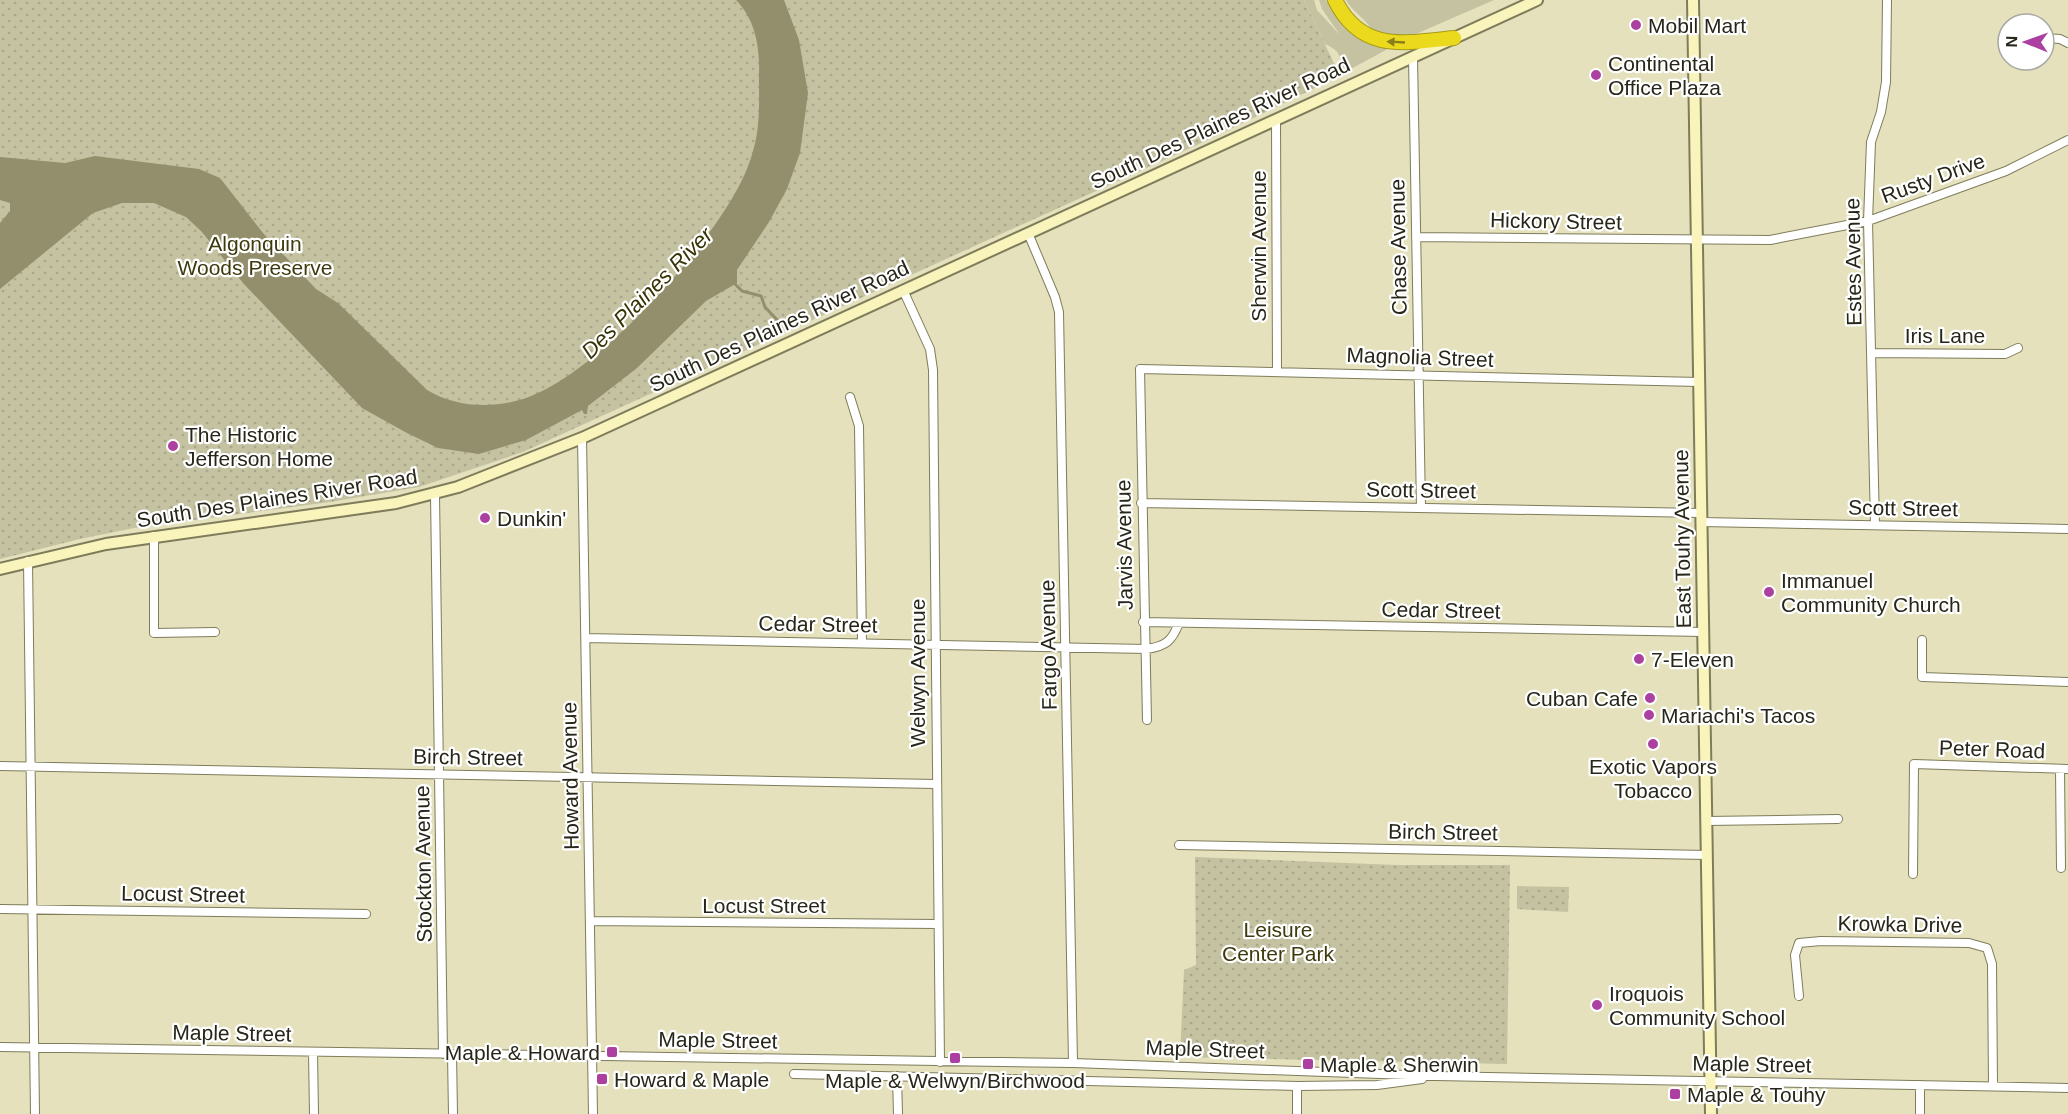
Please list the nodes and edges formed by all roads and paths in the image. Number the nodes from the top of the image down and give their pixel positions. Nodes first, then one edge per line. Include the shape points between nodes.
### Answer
1 (1335, 0) edge
2 (1537, 0) edge
3 (1693, 0) edge
4 (1887, 0) edge
5 (1454, 38) junction
6 (1413, 57) junction
7 (1276, 120) junction
8 (2068, 140) edge
9 (1868, 220) junction
10 (1028, 233) junction
11 (1416, 237) junction
12 (1696, 240) junction
13 (903, 290) junction
14 (2018, 348) dead end
15 (1872, 353) junction
16 (1140, 369) joint
17 (1277, 371) junction
18 (1419, 376) junction
19 (1699, 381) junction
20 (850, 397) dead end
21 (582, 438) junction
22 (435, 494) junction
23 (1141, 503) junction
24 (1421, 508) junction
25 (1701, 517) junction
26 (1875, 525) junction
27 (2068, 529) edge
28 (154, 536) junction
29 (28, 561) junction
30 (0, 569) edge
31 (1143, 622) junction
32 (1179, 622) junction
33 (215, 632) dead end
34 (1703, 632) junction
35 (586, 638) junction
36 (1922, 640) dead end
37 (862, 643) junction
38 (936, 644) junction
39 (1066, 648) junction
40 (1147, 649) junction
41 (2068, 682) edge
42 (1147, 720) dead end
43 (0, 766) edge
44 (31, 766) junction
45 (2064, 769) edge
46 (440, 775) junction
47 (588, 778) junction
48 (936, 784) junction
49 (1838, 819) dead end
50 (1706, 821) junction
51 (1179, 845) dead end
52 (1707, 855) junction
53 (2061, 868) dead end
54 (1913, 874) dead end
55 (0, 909) edge
56 (33, 910) junction
57 (366, 914) dead end
58 (590, 921) junction
59 (938, 924) junction
60 (1799, 996) dead end
61 (0, 1047) edge
62 (34, 1047) junction
63 (313, 1052) junction
64 (443, 1054) junction
65 (452, 1054) junction
66 (592, 1056) junction
67 (940, 1062) junction
68 (1073, 1063) junction
69 (794, 1074) dead end
70 (897, 1076) junction
71 (1436, 1076) junction
72 (1710, 1081) junction
73 (1920, 1085) junction
74 (1297, 1086) junction
75 (1992, 1086) junction
76 (2068, 1088) edge
77 (35, 1114) edge
78 (314, 1114) edge
79 (453, 1114) edge
80 (593, 1114) edge
81 (898, 1114) edge
82 (1297, 1114) edge
83 (1711, 1114) edge
84 (1920, 1114) edge

5 -> 1 highway via 1401,43 1369,37 1352,25
2 - 5 main road, South Des Plaines River Road
3 - 12 main road, East Touhy Avenue
4 - 9 street, Estes Avenue via 1886,82 1871,142
5 - 6 main road, South Des Plaines River Road
6 - 7 main road, South Des Plaines River Road
6 - 11 street, Chase Avenue
7 - 10 main road, South Des Plaines River Road
7 - 17 street, Sherwin Avenue
8 - 9 street, Rusty Drive via 1997,175
9 - 12 street, Rusty Drive via 1770,240
9 - 15 street, Estes Avenue
10 - 13 main road, South Des Plaines River Road
10 - 39 street, Fargo Avenue via 1059,312
11 - 12 street, Hickory Street
11 - 18 street, Chase Avenue
12 - 19 main road, East Touhy Avenue
13 - 21 main road, South Des Plaines River Road
13 - 38 street, Welwyn Avenue via 930,349 933,370
14 - 15 street, Iris Lane via 2005,354
15 - 26 street, Estes Avenue
16 - 17 street, Magnolia Street
16 - 23 street, Jarvis Avenue
17 - 18 street, Magnolia Street
18 - 19 street, Magnolia Street
18 - 24 street, Chase Avenue
19 - 25 main road, East Touhy Avenue
20 - 37 street via 859,426
21 - 22 main road, South Des Plaines River Road
21 - 35 street, Howard Avenue
22 - 28 main road, South Des Plaines River Road via 369,508
22 - 46 street, Stockton Avenue
23 - 24 street, Scott Street
23 - 31 street, Jarvis Avenue
24 - 25 street, Scott Street
25 - 26 street, Scott Street
25 - 34 main road, East Touhy Avenue
26 - 27 street, Scott Street
28 - 29 main road, South Des Plaines River Road
28 - 33 street via 154,633
29 - 30 main road, South Des Plaines River Road
29 - 44 street
31 - 32 street, Cedar Street
31 - 40 street, Jarvis Avenue
32 - 34 street, Cedar Street
32 - 40 street, Cedar Street via 1173,638 1164,646
34 - 50 main road, East Touhy Avenue
35 - 37 street, Cedar Street
35 - 47 street, Howard Avenue
36 - 41 street via 1922,677
37 - 38 street, Cedar Street
38 - 39 street, Cedar Street
38 - 48 street, Welwyn Avenue
39 - 40 street, Cedar Street
39 - 68 street, Fargo Avenue
40 - 42 street, Jarvis Avenue
43 - 44 street, Birch Street
44 - 46 street, Birch Street
44 - 56 street
45 - 53 street
45 - 54 street, Peter Road via 1914,764
46 - 47 street, Birch Street
46 - 64 street, Stockton Avenue
47 - 48 street, Birch Street
47 - 58 street, Howard Avenue
48 - 59 street, Welwyn Avenue
49 - 50 street
50 - 52 main road, East Touhy Avenue
51 - 52 street, Birch Street
52 - 72 main road, East Touhy Avenue
55 - 56 street, Locust Street
56 - 57 street, Locust Street
56 - 62 street
58 - 59 street, Locust Street
58 - 66 street, Howard Avenue
59 - 67 street, Welwyn Avenue
60 - 75 street, Krowka Drive via 1795,956 1799,943 1969,943 1987,948 1992,964
61 - 62 street, Maple Street
62 - 63 street, Maple Street
62 - 77 street
63 - 64 street, Maple Street
63 - 78 street
64 - 65 street, Maple Street
65 - 66 street, Maple Street
65 - 79 street
66 - 67 street, Maple Street
66 - 80 street, Howard Avenue
67 - 68 street, Maple Street
68 - 71 street, Maple Street
69 - 70 street, Maple Street
70 - 74 street, Maple Street
70 - 81 street
71 - 72 street, Maple Street
71 - 74 street, Maple Street via 1377,1085
72 - 73 street, Maple Street
72 - 83 main road, East Touhy Avenue
73 - 75 street, Maple Street
73 - 84 street
74 - 82 street
75 - 76 street, Maple Street

